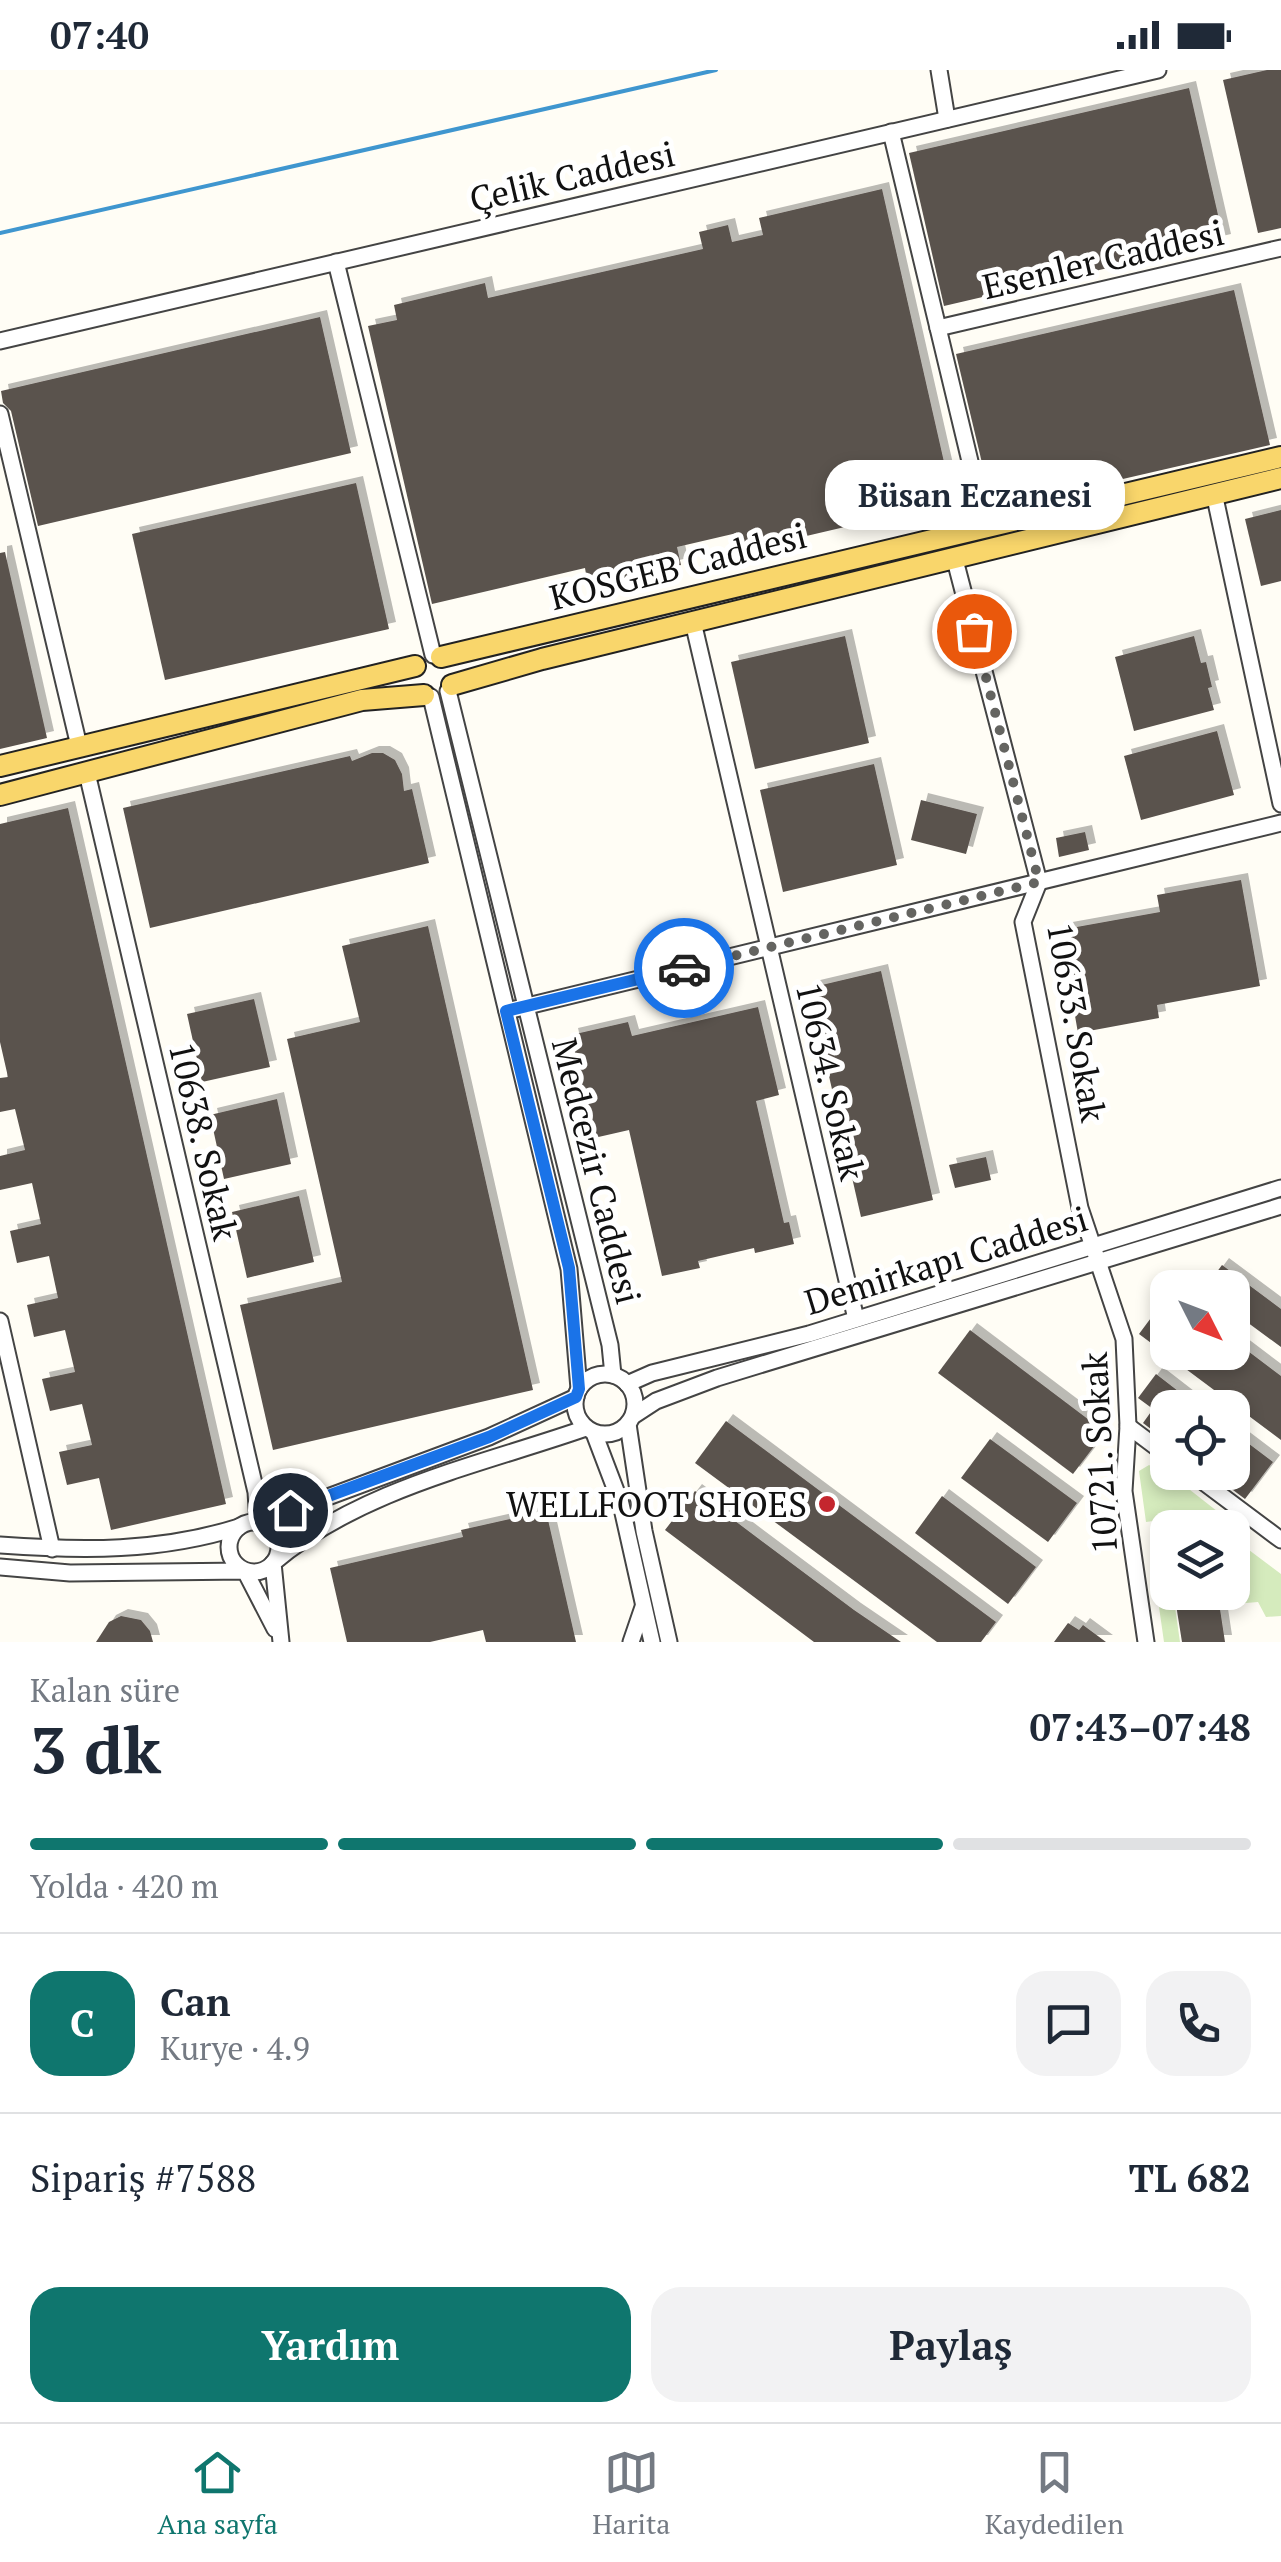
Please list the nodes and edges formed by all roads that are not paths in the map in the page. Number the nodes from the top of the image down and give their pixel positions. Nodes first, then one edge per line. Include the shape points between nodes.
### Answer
1 (939, 70) edge
2 (1158, 70) edge
3 (947, 120) junction
4 (892, 132) junction
5 (1281, 248) edge
6 (336, 262) junction
7 (938, 328) junction
8 (0, 341) edge
9 (0, 414) edge
10 (1281, 457) edge
11 (1281, 478) edge
12 (1214, 494) junction
13 (986, 528) junction
14 (956, 560) junction
15 (693, 622) junction
16 (430, 660) junction
17 (439, 692) junction
18 (78, 746) junction
19 (0, 766) edge
20 (87, 773) junction
21 (0, 795) edge
22 (1281, 804) edge
23 (1281, 823) edge
24 (1039, 882) junction
25 (769, 947) junction
26 (526, 1006) junction
27 (506, 1011) junction
28 (1281, 1188) edge
29 (1281, 1206) edge
30 (1094, 1246) junction
31 (1100, 1262) junction
32 (856, 1319) junction
33 (0, 1321) edge
34 (620, 1380) junction
35 (578, 1393) junction
36 (630, 1420) junction
37 (1128, 1426) junction
38 (590, 1430) junction
39 (1150, 1442) edge
40 (1214, 1490) edge
41 (258, 1523) junction
42 (239, 1528) junction
43 (1281, 1540) edge
44 (0, 1545) edge
45 (52, 1549) junction
46 (273, 1563) junction
47 (0, 1568) edge
48 (245, 1571) junction
49 (644, 1604) junction
50 (280, 1641) edge
51 (632, 1642) edge
52 (652, 1642) edge
53 (669, 1642) edge
54 (1146, 1642) edge

1 - 3 street
2 - 3 street, Çelik Caddesi
3 - 4 street, Çelik Caddesi
4 - 6 street, Çelik Caddesi
4 - 7 street
5 - 7 street, Esenler Caddesi
6 - 8 street, Çelik Caddesi
6 - 16 street
7 - 13 street
9 - 18 street
10 - 13 main road, KOSGEB Caddesi
11 - 12 main road, KOSGEB Caddesi
12 - 14 main road, KOSGEB Caddesi
12 - 22 street
13 - 16 main road, KOSGEB Caddesi
14 - 15 main road, KOSGEB Caddesi
14 - 24 street, 10633. Sokak
15 - 17 main road, KOSGEB Caddesi
15 - 25 street, 10634. Sokak
16 - 17 main road via 451,666
16 - 17 main road via 414,686
16 - 18 main road, KOSGEB Caddesi
17 - 20 main road, KOSGEB Caddesi via 362,700
17 - 26 street, Medcezir Caddesi
17 - 27 street, Medcezir Caddesi
18 - 19 main road, KOSGEB Caddesi
20 - 21 main road, KOSGEB Caddesi
20 - 41 street, 10638. Sokak
23 - 24 street
24 - 25 street
24 - 30 street, 10633. Sokak via 1022,922 1080,1208
25 - 26 street
25 - 32 street, 10634. Sokak
26 - 27 street
26 - 34 street, Medcezir Caddesi
27 - 35 street, Medcezir Caddesi via 569,1268
28 - 30 street, Demirkapı Caddesi
29 - 31 street, Demirkapı Caddesi
30 - 31 street, 10633. Sokak
30 - 32 street, Demirkapı Caddesi
31 - 36 street, Demirkapı Caddesi via 718,1378 656,1401
31 - 37 street, 10721. Sokak via 1124,1339
32 - 34 street, Demirkapı Caddesi
33 - 45 street
34 - 35 street via 591,1378
34 - 36 street via 634,1399
35 - 38 street via 576,1414
35 - 41 street via 489,1437
36 - 38 street via 612,1434
36 - 53 street via 644,1532
37 - 39 street
37 - 54 street, 10721. Sokak via 1124,1491
38 - 46 street via 492,1458 352,1511
38 - 49 street via 621,1504
40 - 43 street
41 - 42 street
41 - 46 street via 277,1538
42 - 45 street via 160,1546
42 - 48 street via 229,1551
44 - 45 street
46 - 48 street
46 - 50 street
47 - 48 street
48 - 50 street
49 - 51 street
49 - 52 street

